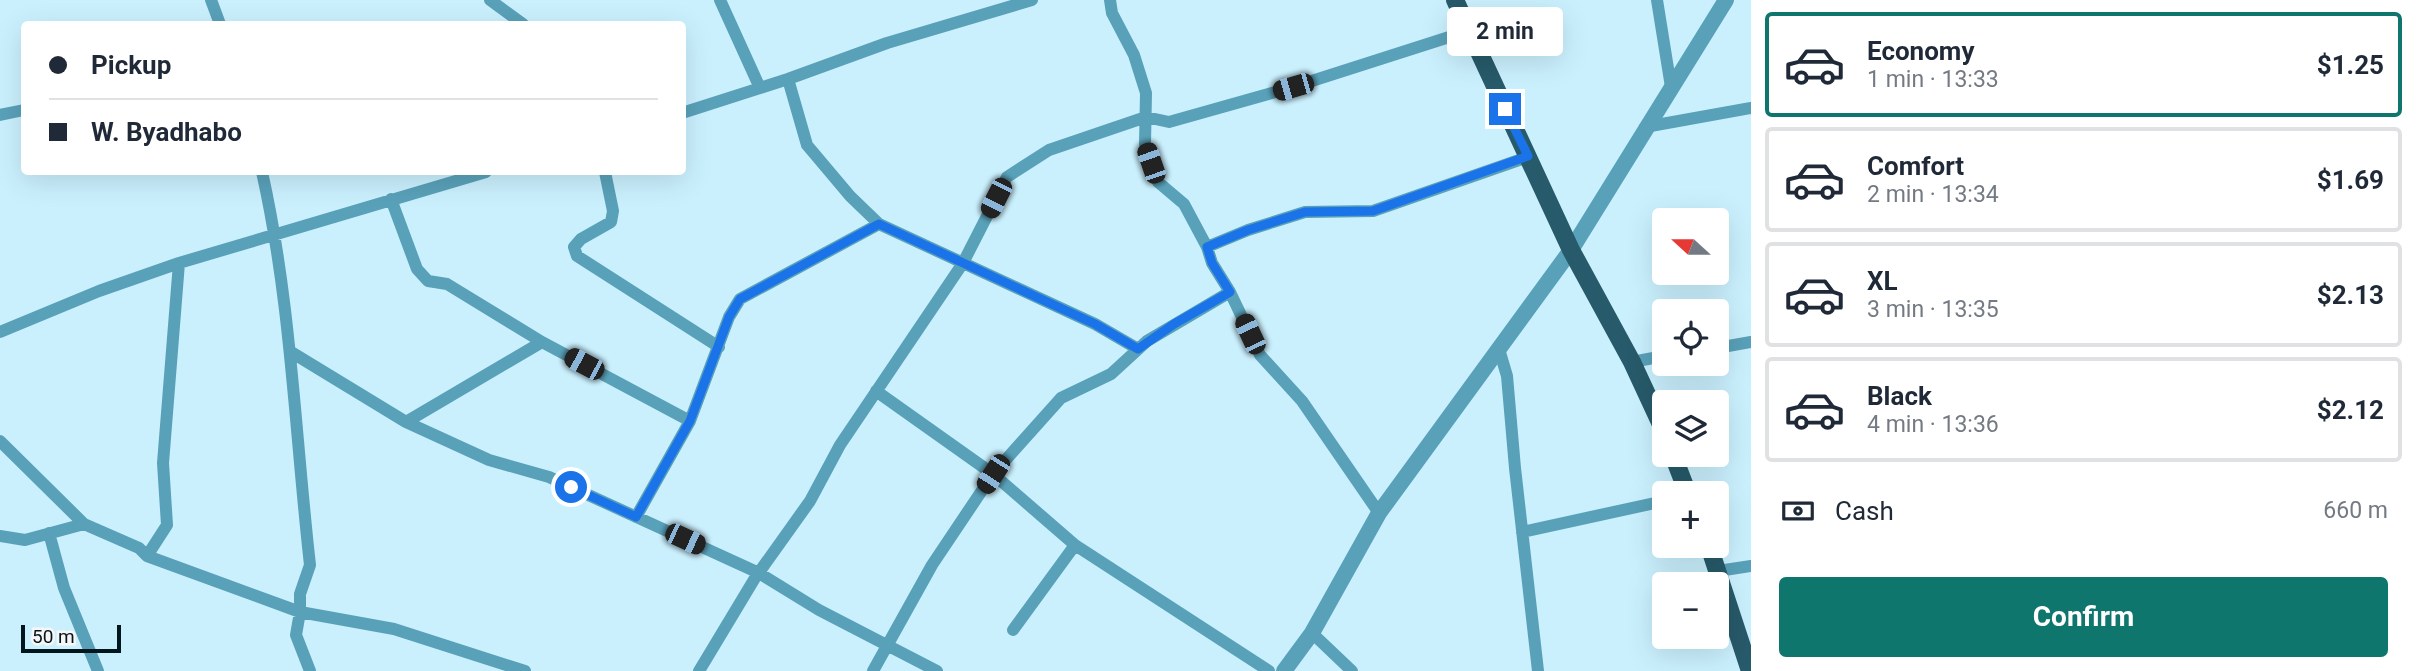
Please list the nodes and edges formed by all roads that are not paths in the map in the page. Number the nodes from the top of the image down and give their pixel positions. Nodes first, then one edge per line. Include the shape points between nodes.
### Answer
1 (211, 0) edge
2 (490, 0) edge
3 (720, 0) edge
4 (1032, 0) edge
5 (1110, 0) edge
6 (1657, 0) edge
7 (1726, 0) edge
8 (1457, 4) edge
9 (219, 21) edge
10 (519, 21) edge
11 (1468, 30) junction
12 (788, 79) junction
13 (1671, 87) junction
14 (760, 88) junction
15 (1751, 108) edge
16 (21, 111) edge
17 (686, 112) edge
18 (0, 115) edge
19 (1146, 117) junction
20 (1645, 127) junction
21 (1528, 156) junction
22 (263, 175) edge
23 (475, 175) edge
24 (606, 175) edge
25 (391, 199) junction
26 (879, 224) junction
27 (276, 235) junction
28 (1207, 247) junction
29 (1571, 250) junction
30 (178, 263) junction
31 (963, 263) junction
32 (1230, 292) junction
33 (0, 332) edge
34 (541, 342) junction
35 (1751, 342) edge
36 (1729, 346) edge
37 (719, 347) junction
38 (1138, 349) junction
39 (1499, 349) junction
40 (291, 352) junction
41 (1652, 358) edge
42 (1632, 362) junction
43 (876, 391) junction
44 (1652, 405) edge
45 (690, 421) junction
46 (405, 422) junction
47 (0, 441) edge
48 (993, 474) junction
49 (1652, 504) edge
50 (1379, 513) junction
51 (636, 517) junction
52 (83, 524) junction
53 (1522, 532) junction
54 (49, 533) junction
55 (0, 536) edge
56 (1075, 545) junction
57 (147, 556) junction
58 (1713, 558) edge
59 (1751, 566) edge
60 (1718, 571) junction
61 (759, 573) junction
62 (300, 612) junction
63 (1013, 630) dead end
64 (1312, 633) junction
65 (888, 645) junction
66 (98, 671) edge
67 (310, 671) edge
68 (525, 671) edge
69 (699, 671) edge
70 (873, 671) edge
71 (937, 671) edge
72 (1269, 671) edge
73 (1284, 671) edge
74 (1352, 671) edge
75 (1538, 671) edge
76 (1750, 671) edge

1 - 9 street
2 - 10 street
3 - 14 street
4 - 12 street via 887,43
5 - 19 street via 1146,93
6 - 13 street
7 - 13 street
8 - 11 main road
11 - 19 street via 1169,122
11 - 21 main road
12 - 14 street
12 - 26 street via 807,145
13 - 20 street
14 - 17 street
15 - 20 street
16 - 18 street
19 - 28 street via 1145,144 1158,182 1184,204
19 - 31 street via 1049,150 1007,177
20 - 29 street
21 - 28 street via 1373,211 1305,212
21 - 29 main road
22 - 27 street
23 - 25 street
24 - 37 street via 611,222 580,239 574,247 576,256
25 - 27 street
25 - 34 street via 417,269 428,281 447,284
26 - 31 street
26 - 37 street via 740,299
27 - 30 street
27 - 40 street
28 - 32 street
29 - 39 street
29 - 42 main road
30 - 33 street
30 - 57 street via 163,463 167,525
31 - 38 street
31 - 43 street
32 - 38 street
32 - 50 street via 1260,355 1302,401
34 - 45 street
34 - 46 street
35 - 36 street
37 - 45 street
38 - 48 street via 1111,374 1061,398
39 - 50 street
39 - 53 street via 1507,376
40 - 46 street
40 - 62 street via 310,565 300,594
41 - 42 street
42 - 44 main road
43 - 48 street
43 - 61 street via 810,501
45 - 51 street
46 - 51 street via 489,460 549,477
47 - 52 street
48 - 56 street
48 - 65 street via 932,565
49 - 53 street
50 - 64 street
51 - 61 street
52 - 54 street
52 - 57 street via 139,548
53 - 75 street
54 - 55 street via 25,540
54 - 66 street via 64,588
56 - 63 street
56 - 72 street
57 - 62 street
58 - 60 main road
59 - 60 street
60 - 76 main road
61 - 65 street
61 - 69 street
62 - 67 street via 296,635
62 - 68 street via 394,629
64 - 73 street
64 - 74 street
65 - 70 street
65 - 71 street

